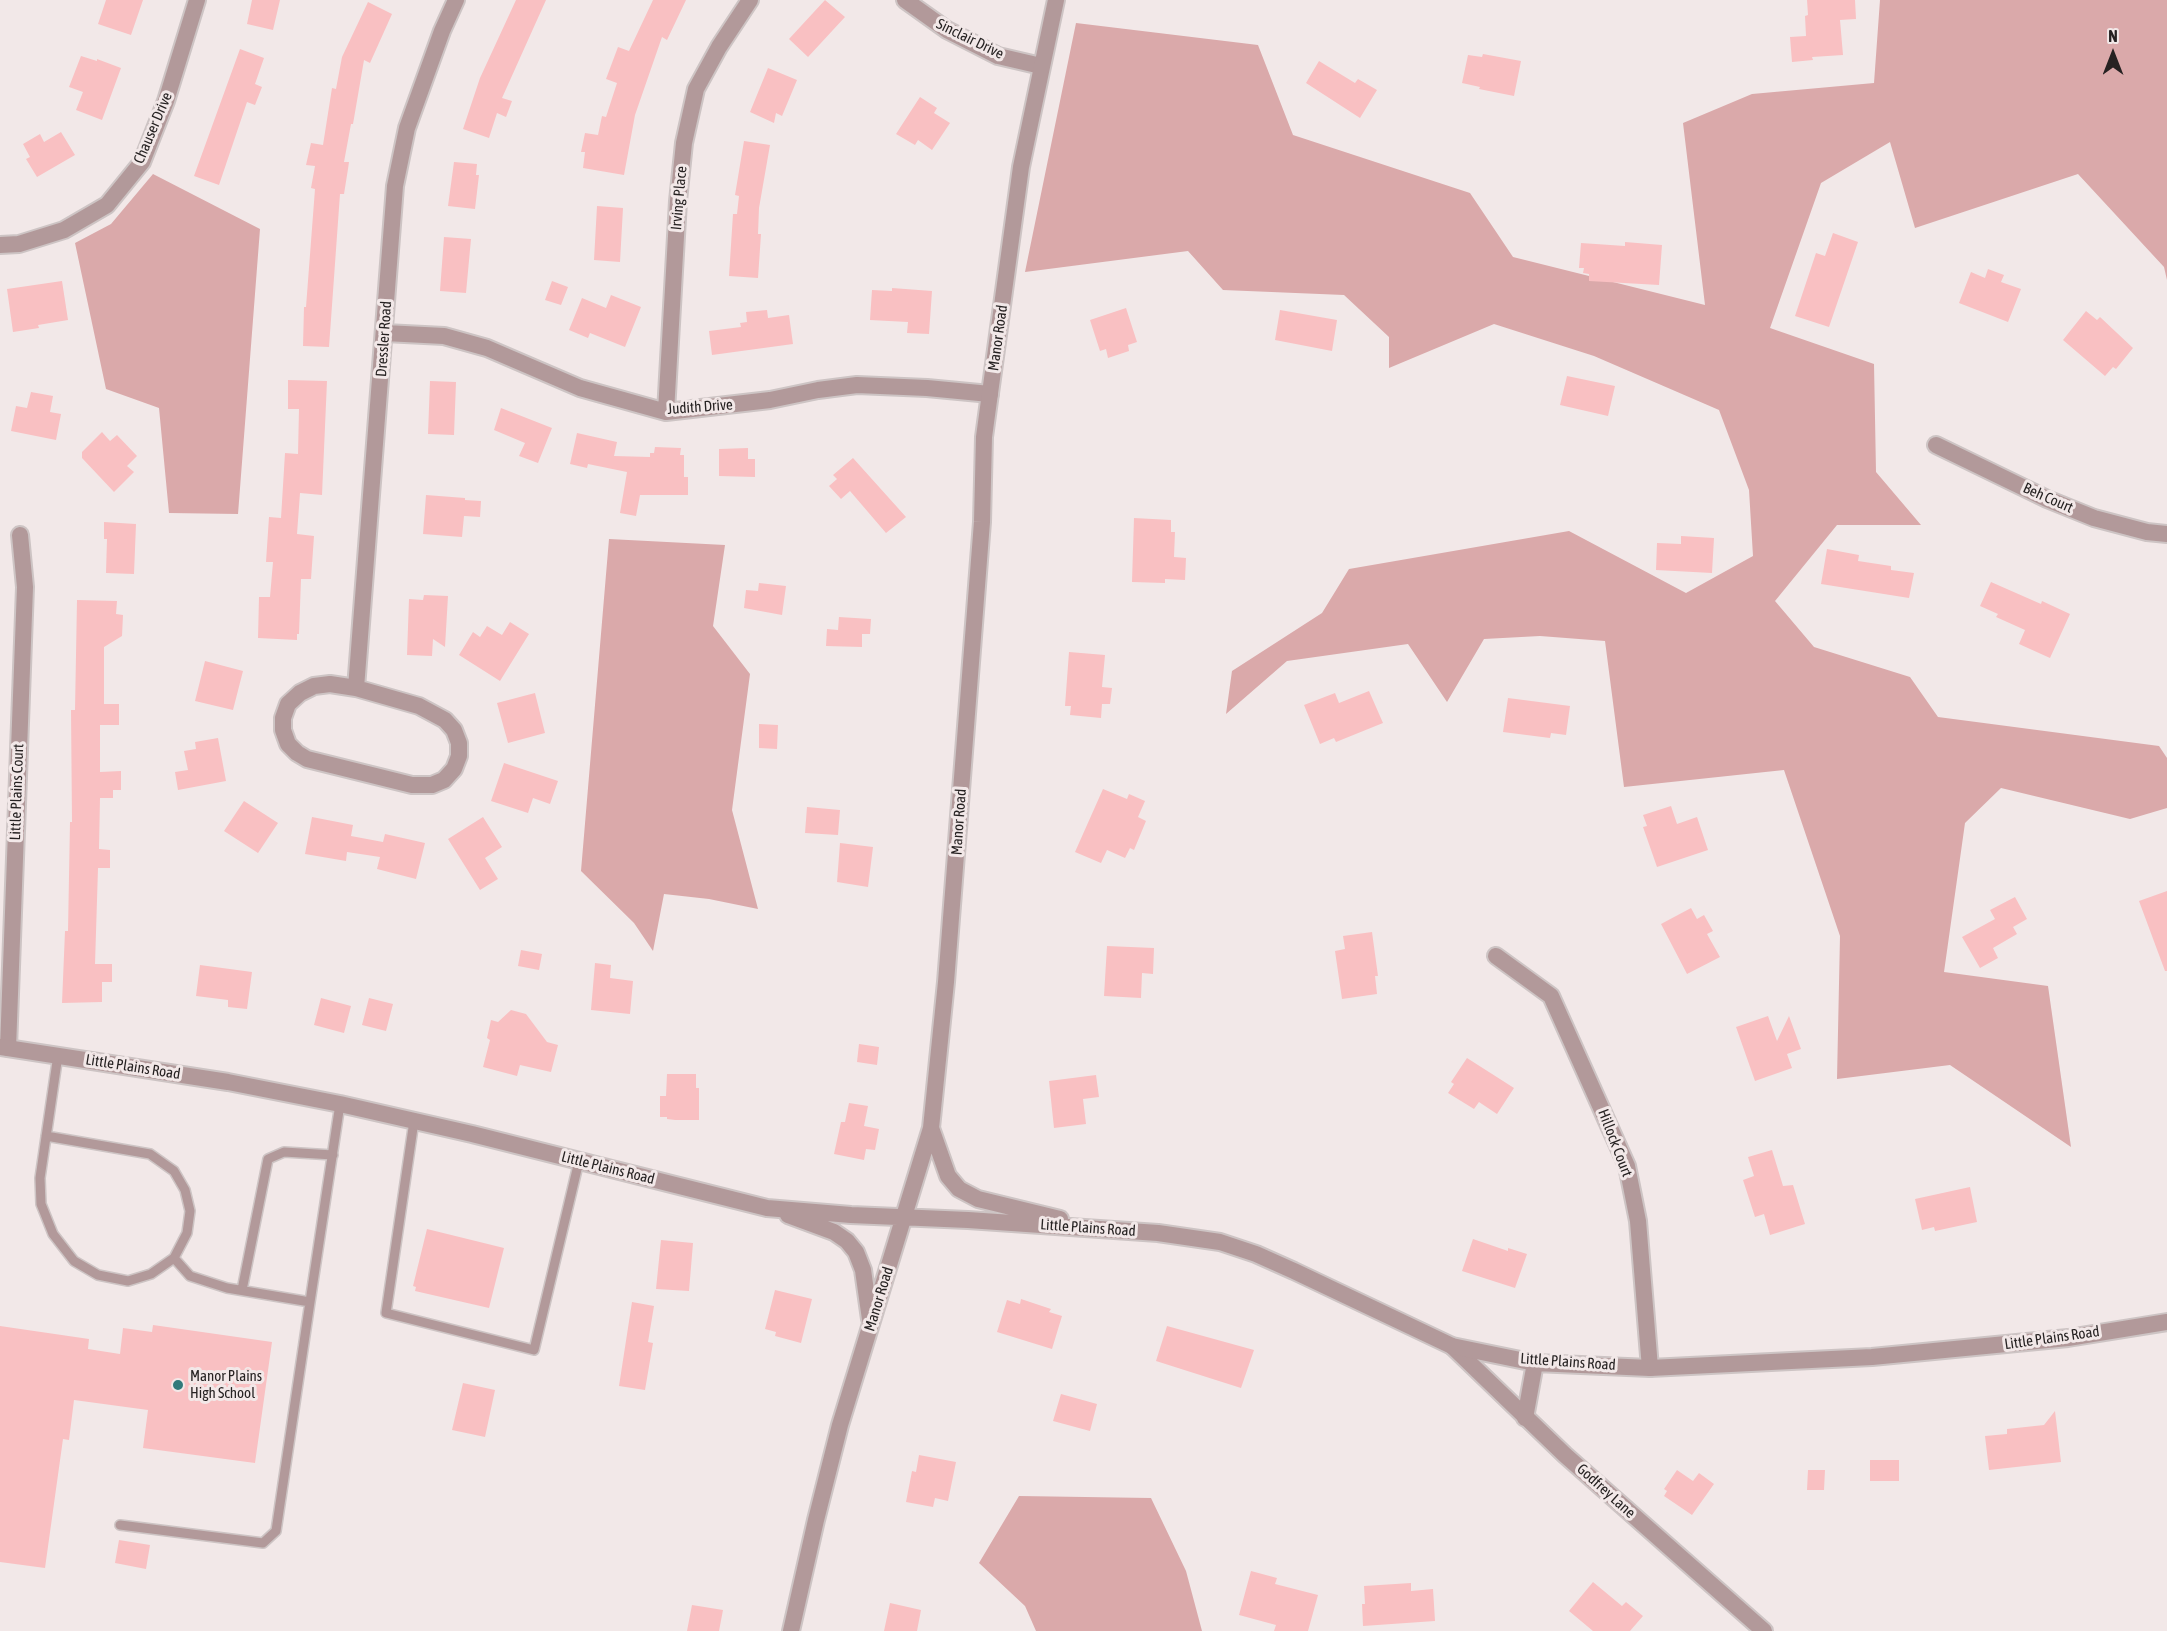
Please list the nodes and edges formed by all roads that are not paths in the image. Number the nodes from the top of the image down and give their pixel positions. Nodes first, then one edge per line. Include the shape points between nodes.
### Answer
1 (197, 0) edge
2 (456, 0) edge
3 (750, 0) edge
4 (905, 0) edge
5 (1056, 0) edge
6 (1041, 66) junction
7 (0, 245) edge
8 (385, 333) junction
9 (990, 394) junction
10 (666, 412) junction
11 (1935, 445) dead end
12 (2167, 534) edge
13 (20, 535) dead end
14 (356, 688) junction
15 (1496, 956) dead end
16 (4, 1048) edge
17 (58, 1055) junction
18 (340, 1104) junction
19 (414, 1121) junction
20 (931, 1128) junction
21 (46, 1136) junction
22 (333, 1155) junction
23 (579, 1161) junction
24 (767, 1208) junction
25 (905, 1217) junction
26 (1095, 1229) junction
27 (174, 1258) junction
28 (242, 1290) junction
29 (310, 1302) junction
30 (2167, 1322) edge
31 (871, 1325) junction
32 (1452, 1346) junction
33 (1535, 1363) junction
34 (1650, 1368) junction
35 (1525, 1418) junction
36 (120, 1525) dead end
37 (791, 1631) edge
38 (1764, 1631) edge

1 - 7 street, Chauser Drive via 166,101 142,162 107,205 64,230 19,244
2 - 8 street, Dressler Road via 404,140 394,186
3 - 10 street, Irving Place via 696,89 684,143
4 - 6 street, Sinclair Drive via 947,30 998,56
5 - 6 street, Manor Road
6 - 9 street, Manor Road via 1021,167
8 - 10 street, Judith Drive via 444,336 487,348 580,388
8 - 14 street, Dressler Road
9 - 10 street, Judith Drive via 857,386
9 - 20 street, Manor Road via 946,982
11 - 12 street, Beh Court via 2094,518
13 - 16 street, Little Plains Court via 24,587
14 - 14 street via 419,706 454,729 459,756 444,780 432,785 411,785 307,759 288,744 282,718 288,704 300,693 330,684
15 - 34 street, Hillock Court via 1551,996 1627,1166 1638,1221
16 - 17 street, Little Plains Road
17 - 18 street, Little Plains Road
17 - 21 lane
18 - 19 street, Little Plains Road
18 - 22 lane
19 - 23 street, Little Plains Road
19 - 23 lane via 386,1313 534,1350
20 - 25 street, Manor Road
20 - 26 street via 948,1176 959,1189 978,1199
21 - 27 lane via 150,1154 174,1171 185,1190 190,1211 187,1233
21 - 27 lane via 40,1178 42,1204 52,1234 74,1261 98,1275 128,1281 151,1274
22 - 28 lane via 284,1152 268,1159
22 - 29 lane
23 - 24 street, Little Plains Road
24 - 25 street, Little Plains Road
24 - 31 street via 834,1232 847,1241 863,1270
25 - 26 street, Little Plains Road
25 - 31 street, Manor Road
26 - 32 street, Little Plains Road via 1221,1242 1294,1271
27 - 28 lane via 190,1276
28 - 29 lane
29 - 36 lane via 276,1531 263,1544
30 - 34 street, Little Plains Road via 1964,1349
31 - 37 street, Manor Road via 840,1425
32 - 33 street, Little Plains Road
32 - 35 street, Godfrey Lane
33 - 34 street, Little Plains Road
33 - 35 street
35 - 38 street, Godfrey Lane

